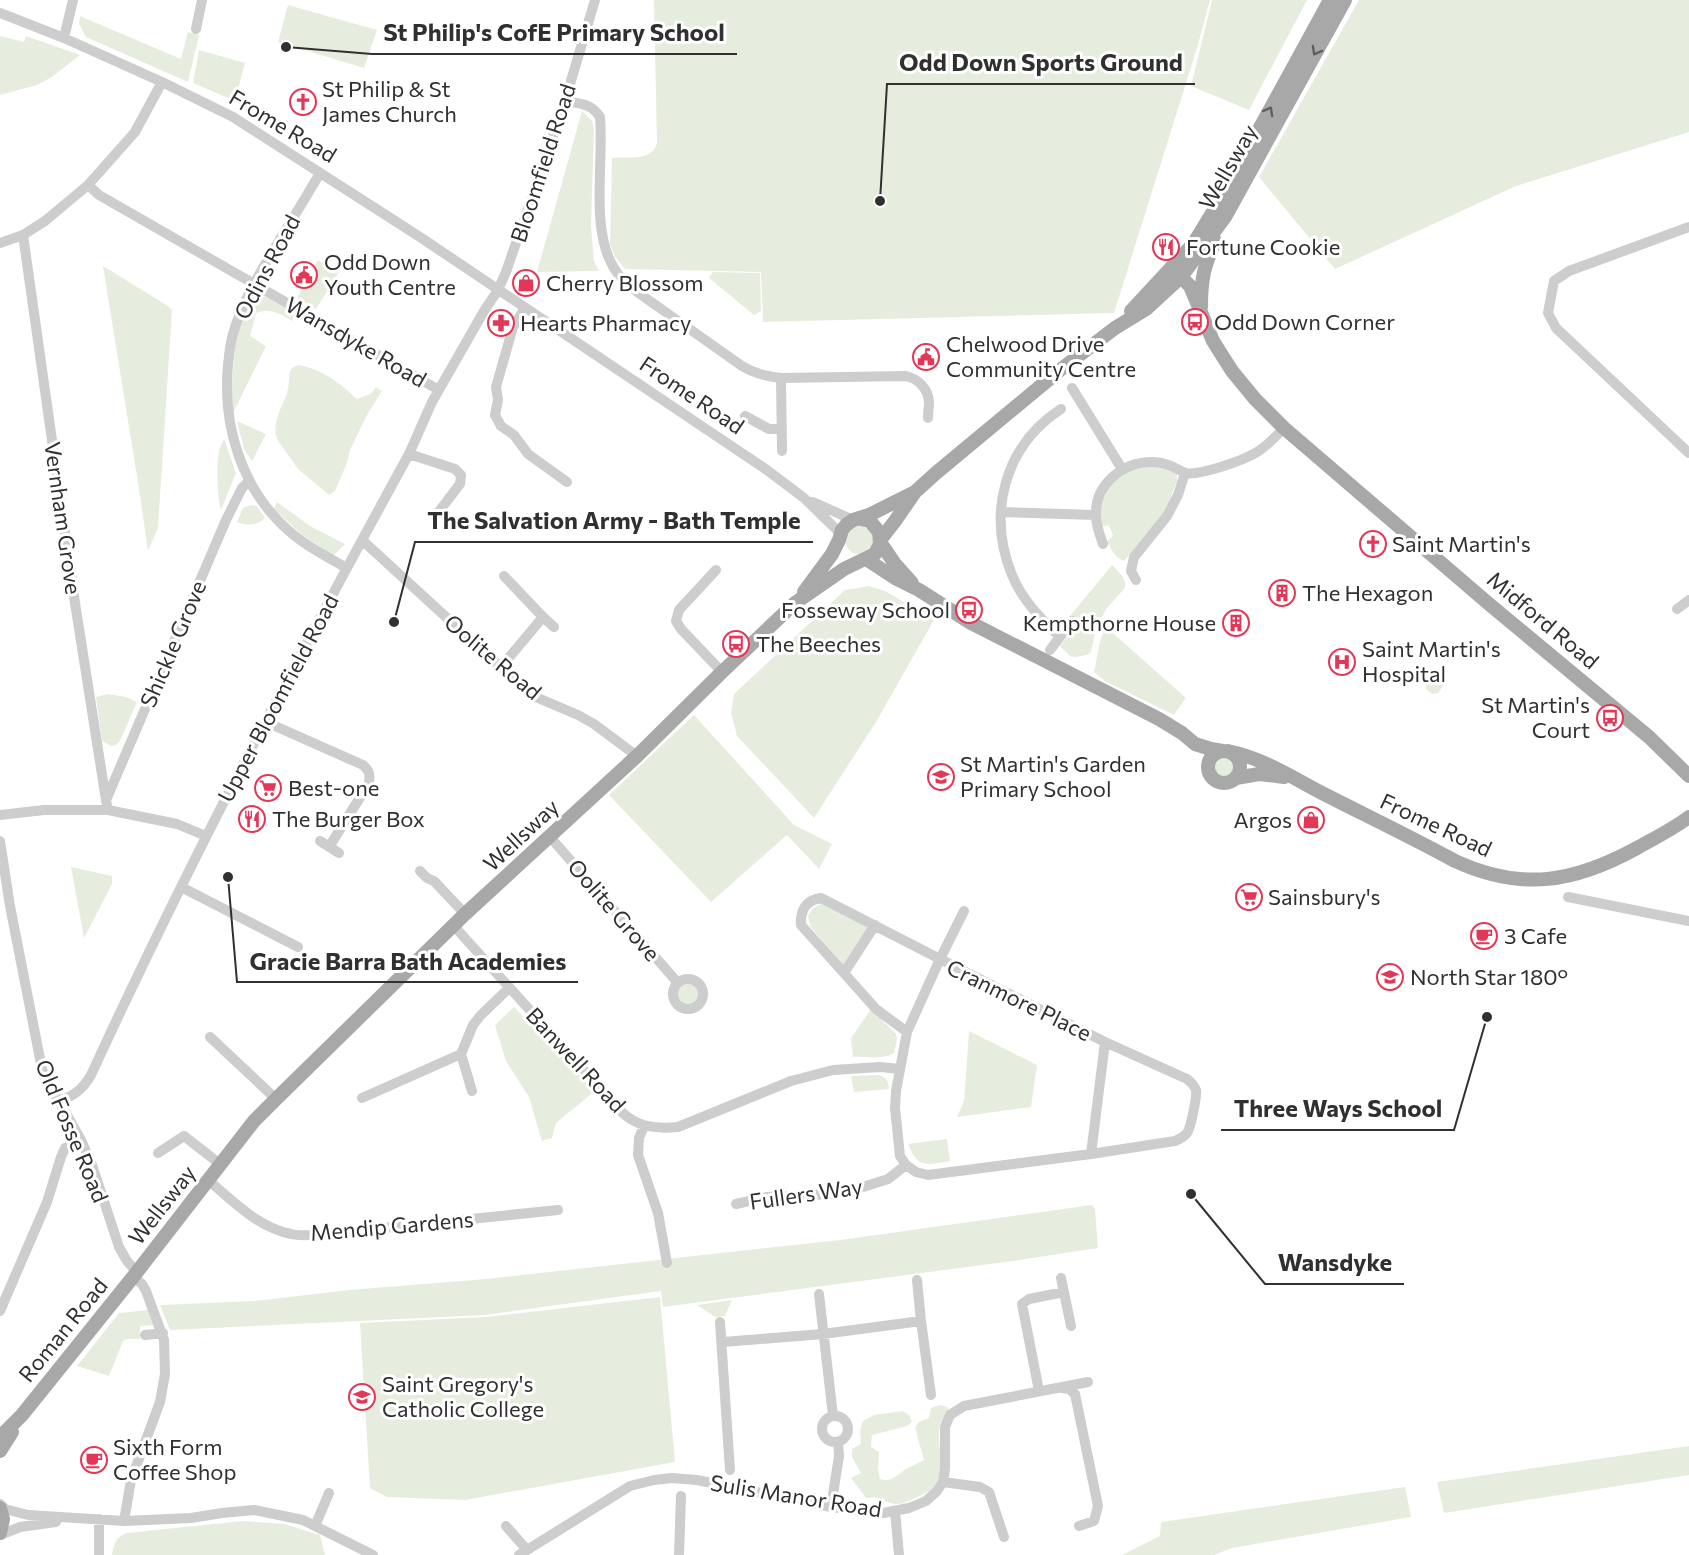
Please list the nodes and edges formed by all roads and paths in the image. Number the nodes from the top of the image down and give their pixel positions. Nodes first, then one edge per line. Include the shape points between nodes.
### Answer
1 (73, 0) edge
2 (202, 0) edge
3 (595, 0) edge
4 (1330, 0) edge
5 (1345, 0) edge
6 (0, 13) edge
7 (196, 29) dead end
8 (64, 38) junction
9 (162, 82) junction
10 (565, 101) junction
11 (320, 173) junction
12 (88, 185) junction
13 (1225, 217) junction
14 (1689, 227) edge
15 (23, 235) junction
16 (0, 243) edge
17 (1177, 272) junction
18 (254, 283) junction
19 (498, 290) junction
20 (525, 308) junction
21 (1201, 314) junction
22 (781, 378) junction
23 (1072, 388) dead end
24 (439, 390) junction
25 (1060, 409) dead end
26 (745, 416) dead end
27 (928, 418) dead end
28 (1284, 428) junction
29 (782, 429) junction
30 (782, 451) dead end
31 (1689, 453) edge
32 (409, 454) junction
33 (1122, 469) junction
34 (1185, 473) junction
35 (249, 482) junction
36 (567, 482) dead end
37 (915, 492) junction
38 (804, 498) junction
39 (1001, 512) junction
40 (437, 514) dead end
41 (1095, 515) junction
42 (857, 520) junction
43 (840, 537) junction
44 (362, 540) junction
45 (881, 541) junction
46 (1103, 544) dead end
47 (864, 560) junction
48 (346, 568) junction
49 (716, 570) dead end
50 (504, 576) dead end
51 (1136, 580) dead end
52 (919, 590) junction
53 (1689, 600) edge
54 (795, 603) junction
55 (1677, 609) dead end
56 (543, 617) junction
57 (1072, 621) dead end
58 (554, 627) dead end
59 (1060, 637) junction
60 (1050, 650) dead end
61 (501, 666) junction
62 (722, 672) junction
63 (266, 722) junction
64 (1167, 724) junction
65 (1226, 751) junction
66 (637, 756) junction
67 (1209, 768) junction
68 (1689, 776) edge
69 (1236, 778) junction
70 (1300, 782) junction
71 (107, 805) junction
72 (0, 815) edge
73 (1689, 817) edge
74 (206, 836) junction
75 (550, 837) junction
76 (0, 842) edge
77 (339, 853) dead end
78 (420, 871) dead end
79 (181, 887) junction
80 (1568, 897) dead end
81 (964, 910) dead end
82 (465, 914) junction
83 (1689, 921) edge
84 (875, 925) junction
85 (454, 926) junction
86 (298, 947) dead end
87 (940, 959) junction
88 (844, 973) junction
89 (678, 982) dead end
90 (509, 988) junction
91 (907, 1032) junction
92 (210, 1037) dead end
93 (1105, 1042) junction
94 (461, 1054) junction
95 (900, 1069) junction
96 (472, 1091) dead end
97 (362, 1098) dead end
98 (276, 1099) junction
99 (59, 1101) junction
100 (644, 1126) junction
101 (81, 1140) junction
102 (158, 1153) dead end
103 (1091, 1154) junction
104 (220, 1164) junction
105 (906, 1166) junction
106 (208, 1180) junction
107 (736, 1204) dead end
108 (558, 1210) dead end
109 (668, 1263) dead end
110 (134, 1274) junction
111 (1061, 1278) dead end
112 (917, 1280) dead end
113 (1064, 1292) junction
114 (819, 1294) dead end
115 (0, 1311) edge
116 (921, 1321) junction
117 (720, 1322) dead end
118 (1071, 1326) dead end
119 (163, 1333) junction
120 (823, 1334) junction
121 (145, 1335) dead end
122 (723, 1342) junction
123 (1088, 1382) dead end
124 (1061, 1388) junction
125 (1039, 1391) junction
126 (931, 1395) dead end
127 (22, 1415) junction
128 (833, 1416) junction
129 (0, 1437) edge
130 (838, 1442) junction
131 (0, 1451) edge
132 (730, 1470) dead end
133 (943, 1482) junction
134 (329, 1493) dead end
135 (681, 1496) dead end
136 (0, 1506) edge
137 (831, 1507) junction
138 (895, 1511) junction
139 (81, 1518) junction
140 (99, 1520) junction
141 (124, 1521) junction
142 (315, 1526) junction
143 (506, 1526) dead end
144 (1079, 1526) dead end
145 (0, 1534) edge
146 (1004, 1538) dead end
147 (523, 1553) edge
148 (99, 1555) edge
149 (373, 1555) edge
150 (679, 1555) edge
151 (899, 1555) edge

1 - 8 street
2 - 7 street
3 - 10 street, Bloomfield Road
17 -> 4 main road, Wellsway
5 -> 13 main road, Wellsway
6 - 8 street, Frome Road
8 - 9 street, Frome Road
9 - 11 street, Frome Road via 233,117
9 - 12 street via 135,132
10 - 19 street, Bloomfield Road
10 - 22 street via 595,109 600,117 601,226 607,254 620,277 748,369
11 - 18 street, Odins Road
11 - 19 street, Frome Road
12 - 15 street
12 - 18 street, Wansdyke Road via 99,195
13 - 17 main road, Wellsway
13 - 21 main road via 1204,267
14 - 31 street via 1569,271 1554,281 1548,313 1556,328
15 - 16 street
15 - 71 street, Vernham Grove
17 - 21 main road, Midford Road via 1190,286
17 - 37 main road, Wellsway via 1115,328
18 - 24 street, Wansdyke Road
18 - 35 street, Odins Road via 232,334 227,382 234,443
19 - 20 street, Frome Road
19 - 24 street, Upper Bloomfield Road
20 - 36 street via 513,327 496,387 495,414 501,426 514,435 528,454
20 - 38 street, Frome Road
21 - 28 main road, Midford Road via 1232,371
22 - 27 street via 914,378 926,390
22 - 29 street
23 - 33 street
24 - 32 street, Upper Bloomfield Road
25 - 39 street via 1033,431 1021,448 1004,489
26 - 29 street via 769,429
28 - 34 street via 1260,451 1246,458 1197,474
28 - 68 main road, Midford Road via 1641,730
29 - 30 street
32 - 40 street via 455,469 461,475 460,484
32 - 44 street, Upper Bloomfield Road
33 - 34 street via 1161,462
33 - 41 street via 1101,492
34 - 51 street via 1167,516 1134,557 1131,571
35 - 48 street, Odins Road via 289,532
35 - 71 street, Shickle Grove via 226,520
37 - 42 main road, Wellsway
37 - 45 main road, Wellsway
38 - 42 street, Frome Road
38 - 43 street, Frome Road
39 - 41 street
39 - 59 street via 1000,529 1013,577 1023,596
41 - 46 street
42 - 43 main road, Wellsway via 846,525
42 - 45 main road via 870,521
43 - 47 main road via 847,556
43 - 54 main road, Wellsway
44 - 48 street, Upper Bloomfield Road
44 - 61 street, Oolite Road
45 - 47 main road, Wellsway via 875,555
45 - 52 main road, Frome Road via 895,564
47 - 52 main road, Frome Road
47 - 54 main road, Wellsway
48 - 63 street, Upper Bloomfield Road
49 - 62 street via 679,610 676,621
50 - 56 street
52 - 64 main road, Frome Road via 971,623
53 - 55 street
54 - 62 main road, Wellsway
56 - 58 street
56 - 61 street
57 - 59 street
59 - 60 street
61 - 66 street, Oolite Road via 531,695 594,724
62 - 66 main road, Wellsway
63 - 74 street, Upper Bloomfield Road
63 - 77 street via 368,769 369,783 325,844
64 - 65 main road, Frome Road via 1195,744
64 - 67 main road, Frome Road
65 - 67 main road via 1211,759
65 - 69 main road via 1236,756 1240,765
65 - 70 main road, Frome Road via 1247,755
66 - 75 main road, Wellsway
67 - 69 main road, Frome Road via 1217,781
69 - 70 main road, Frome Road via 1266,774
70 - 73 main road, Frome Road via 1474,870 1523,880 1560,878 1615,861
71 - 72 street
71 - 74 street
74 - 79 street, Upper Bloomfield Road
75 - 82 main road, Wellsway
75 - 89 street, Oolite Grove
76 - 99 street, Old Fosse Road via 39,1056 47,1083
78 - 82 street
79 - 86 street
79 - 99 street, Upper Bloomfield Road via 91,1075 77,1092
80 - 83 street
81 - 87 street
82 - 85 main road, Wellsway
84 - 87 street
84 - 88 street
84 - 88 street via 821,898 807,903 801,925
85 - 90 street, Banwell Road
85 - 98 main road, Wellsway
87 - 91 street, Cranmore Place
87 - 93 street, Cranmore Place
88 - 91 street via 876,1009
90 - 94 street via 473,1025
90 - 100 street, Banwell Road via 617,1108
91 - 95 street, Cranmore Place
92 - 98 street
93 - 103 street, Cranmore Place
93 - 103 street, Cranmore Place via 1187,1078 1196,1088 1196,1095 1190,1129 1182,1138
94 - 96 street
94 - 97 street
95 - 100 street, Banwell Road via 832,1070 791,1081 678,1127
95 - 105 street, Cranmore Place via 895,1108 900,1156
98 - 104 main road, Wellsway
99 - 101 street, Old Fosse Road
100 - 109 street via 638,1155 658,1213
101 - 110 street, Old Fosse Road via 119,1247
101 - 115 street via 65,1148 47,1202
102 - 104 street, Wellsway via 184,1136
103 - 105 street, Cranmore Place via 928,1174
104 - 106 main road, Wellsway
105 - 107 street, Fullers Way via 888,1179 834,1194 766,1197
106 - 108 street, Mendip Gardens via 256,1220 293,1235
106 - 110 main road, Wellsway
110 - 119 street, Old Fosse Road via 146,1291
110 - 127 main road, Roman Road
111 - 113 street
112 - 116 street
113 - 118 street
113 - 125 street via 1022,1304
114 - 120 street
116 - 120 street
116 - 126 street
117 - 122 street
119 - 121 street
119 - 141 street, Old Fosse Road via 165,1374 160,1402 131,1480
120 - 122 street
120 - 128 street
122 - 132 street
123 - 124 street
124 - 125 street
124 - 144 street via 1075,1394 1098,1506 1094,1521
125 - 133 street via 964,1406 950,1415 945,1427
127 - 129 main road, Roman Road
127 - 131 main road, Roman Road
128 - 130 street via 841,1418 848,1427 845,1437
128 - 130 street via 825,1420 822,1432 830,1441
130 - 137 street
133 - 138 street, Sulis Manor Road via 926,1501
133 - 146 street via 989,1492
134 - 142 street
135 - 150 street
136 - 139 street via 28,1515
136 - 145 main road
137 - 138 street, Sulis Manor Road
137 - 147 street, Sulis Manor Road via 697,1480 654,1480 630,1486
138 - 151 street
139 - 140 street
139 - 145 street
140 - 141 street
140 - 148 street
141 - 142 street via 254,1510
142 - 149 street
143 - 147 street

